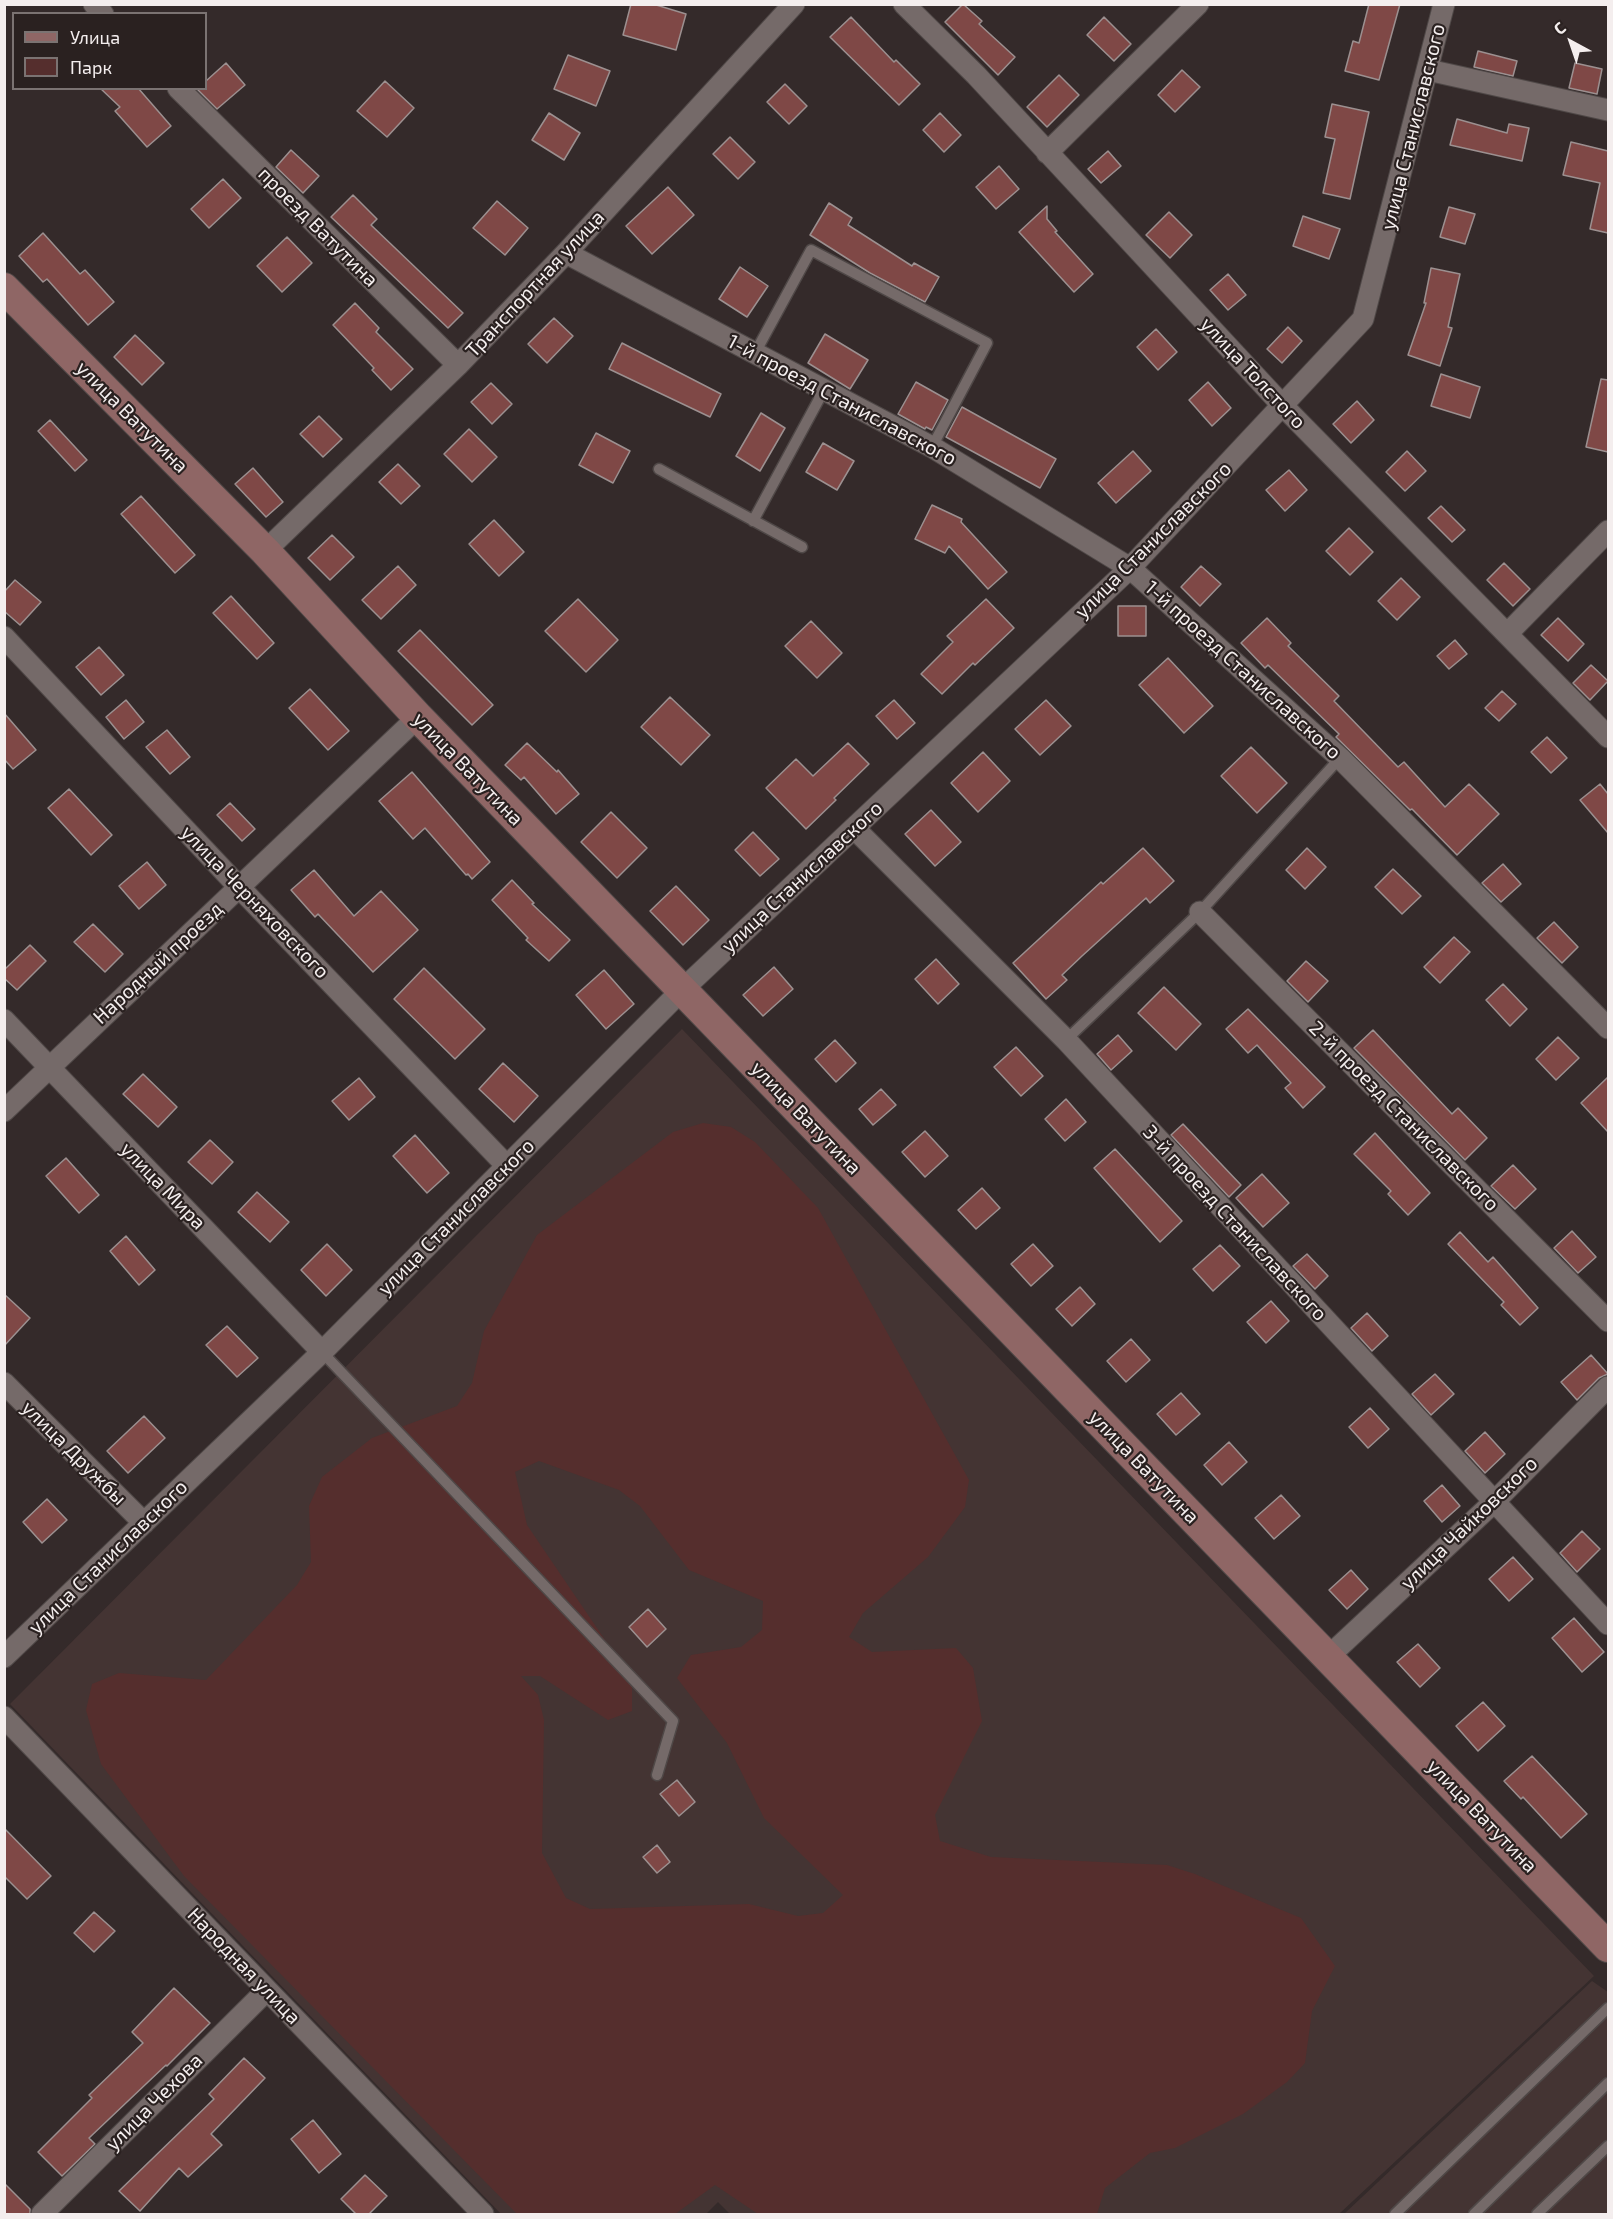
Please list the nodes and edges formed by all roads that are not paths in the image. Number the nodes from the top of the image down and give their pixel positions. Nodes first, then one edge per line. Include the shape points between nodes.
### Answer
1 (794, 4) edge
2 (904, 4) edge
3 (1198, 4) edge
4 (1444, 4) edge
5 (1428, 70) junction
6 (180, 90) edge
7 (1608, 110) edge
8 (1047, 153) junction
9 (566, 253) junction
10 (4, 288) edge
11 (755, 353) junction
12 (458, 365) junction
13 (824, 390) junction
14 (1283, 406) junction
15 (932, 447) junction
16 (659, 469) dead end
17 (753, 521) junction
18 (1608, 531) edge
19 (802, 547) dead end
20 (265, 551) junction
21 (1130, 568) junction
22 (1507, 634) junction
23 (4, 637) edge
24 (418, 717) junction
25 (1608, 737) edge
26 (1340, 758) junction
27 (854, 828) junction
28 (239, 887) junction
29 (1200, 912) junction
30 (682, 990) junction
31 (4, 1020) edge
32 (1608, 1028) edge
33 (1066, 1040) junction
34 (48, 1067) junction
35 (4, 1111) edge
36 (507, 1166) junction
37 (1608, 1321) edge
38 (322, 1352) junction
39 (4, 1383) edge
40 (1608, 1387) edge
41 (1494, 1502) junction
42 (144, 1523) junction
43 (1608, 1624) edge
44 (4, 1657) edge
45 (1328, 1657) junction
46 (4, 1717) edge
47 (657, 1775) dead end
48 (1608, 1947) edge
49 (267, 1990) junction
50 (1608, 2008) edge
51 (1608, 2083) edge
52 (1608, 2146) edge
53 (50, 2212) edge
54 (483, 2214) edge
55 (1395, 2214) edge
56 (1474, 2214) edge
57 (1537, 2214) edge

1 - 9 street, Транспортная улица
2 - 8 street, улица Толстого
3 - 8 street
4 - 5 street, улица Станиславского
5 - 7 street
5 - 14 street, улица Станиславского via 1363,319
6 - 12 street, проезд Ватутина
8 - 14 street, улица Толстого
9 - 11 street, 1-й проезд Станиславского
9 - 12 street, Транспортная улица
10 - 20 street, улица Ватутина
11 - 13 street, 1-й проезд Станиславского
11 - 15 lane via 811,250 832,261 987,344
12 - 20 street, Транспортная улица
13 - 15 street, 1-й проезд Станиславского
13 - 17 lane
14 - 21 street, улица Станиславского
14 - 22 street, улица Толстого
15 - 21 street, 1-й проезд Станиславского
16 - 17 lane
17 - 19 lane
18 - 22 street
20 - 24 street, улица Ватутина
21 - 26 street, 1-й проезд Станиславского
21 - 27 street, улица Станиславского
22 - 25 street, улица Толстого
23 - 28 street, улица Черняховского
24 - 28 street, Народный проезд
24 - 30 street, улица Ватутина
26 - 29 lane
26 - 32 street, 1-й проезд Станиславского
27 - 30 street, улица Станиславского
27 - 33 street, 3-й проезд Станиславского
28 - 34 street, Народный проезд
28 - 36 street, улица Черняховского
29 - 33 lane
29 - 37 street, 2-й проезд Станиславского
30 - 36 street, улица Станиславского
30 - 45 street, улица Ватутина
31 - 34 street, улица Мира
33 - 41 street, 3-й проезд Станиславского
34 - 35 street, Народный проезд
34 - 38 street, улица Мира
36 - 38 street, улица Станиславского
38 - 42 street, улица Станиславского
38 - 47 lane via 673,1721
39 - 42 street, улица Дружбы
40 - 41 street, улица Чайковского
41 - 43 street, 3-й проезд Станиславского
41 - 45 street, улица Чайковского
42 - 44 street, улица Станиславского
45 - 48 street, улица Ватутина
46 - 49 street, Народная улица
49 - 53 street, улица Чехова
49 - 54 street, Народная улица
50 - 55 lane
51 - 56 lane
52 - 57 lane

